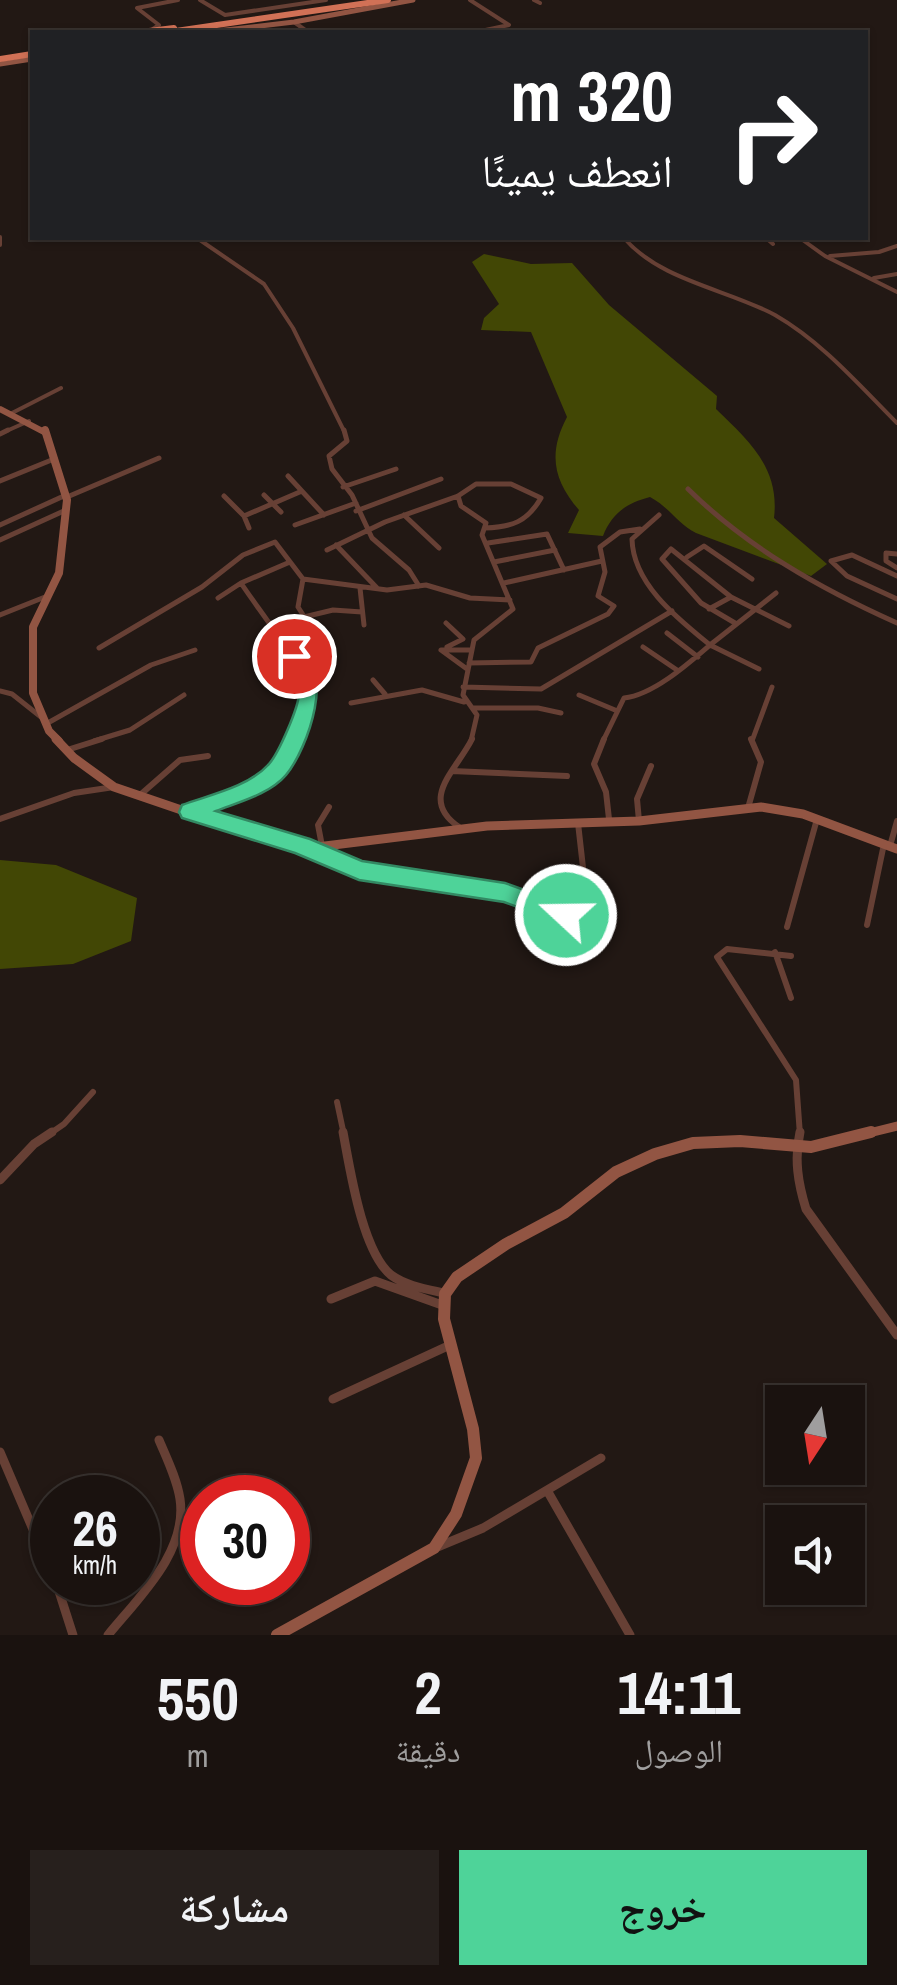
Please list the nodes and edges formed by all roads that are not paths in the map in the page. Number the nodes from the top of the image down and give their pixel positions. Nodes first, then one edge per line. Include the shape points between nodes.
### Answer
1 (178, 0) edge
2 (200, 0) edge
3 (326, 0) edge
4 (356, 0) edge
5 (388, 0) edge
6 (412, 0) edge
7 (470, 0) edge
8 (534, 0) edge
9 (540, 4) dead end
10 (227, 17) junction
11 (294, 22) junction
12 (150, 30) edge
13 (155, 30) edge
14 (183, 30) edge
15 (242, 30) edge
16 (305, 30) edge
17 (485, 30) edge
18 (30, 54) edge
19 (0, 59) edge
20 (0, 238) edge
21 (200, 240) edge
22 (625, 240) edge
23 (768, 240) edge
24 (804, 240) edge
25 (773, 244) dead end
26 (0, 245) edge
27 (897, 246) edge
28 (826, 256) junction
29 (897, 274) edge
30 (872, 278) junction
31 (897, 292) edge
32 (60, 388) dead end
33 (0, 409) edge
34 (12, 413) junction
35 (29, 420) junction
36 (897, 424) edge
37 (0, 434) edge
38 (56, 458) junction
39 (158, 458) dead end
40 (396, 469) dead end
41 (288, 476) dead end
42 (441, 480) dead end
43 (0, 481) edge
44 (342, 487) junction
45 (688, 489) dead end
46 (302, 491) junction
47 (264, 495) dead end
48 (67, 496) junction
49 (224, 496) dead end
50 (458, 496) junction
51 (272, 504) junction
52 (356, 507) junction
53 (66, 510) junction
54 (281, 512) dead end
55 (324, 514) junction
56 (659, 515) dead end
57 (244, 516) junction
58 (404, 516) junction
59 (0, 524) edge
60 (295, 525) dead end
61 (249, 528) dead end
62 (485, 528) junction
63 (642, 529) junction
64 (367, 531) junction
65 (0, 540) edge
66 (486, 544) junction
67 (336, 545) junction
68 (439, 548) dead end
69 (327, 550) dead end
70 (555, 550) junction
71 (897, 554) edge
72 (686, 557) junction
73 (602, 561) junction
74 (290, 562) junction
75 (494, 562) junction
76 (897, 568) edge
77 (564, 570) junction
78 (897, 576) edge
79 (304, 579) junction
80 (752, 579) dead end
81 (241, 583) junction
82 (504, 583) junction
83 (419, 586) junction
84 (360, 588) junction
85 (378, 589) junction
86 (776, 593) dead end
87 (45, 596) junction
88 (732, 597) junction
89 (218, 598) dead end
90 (897, 598) edge
91 (510, 600) junction
92 (756, 608) junction
93 (709, 609) junction
94 (672, 611) junction
95 (362, 612) junction
96 (1, 613) edge
97 (304, 616) junction
98 (446, 623) dead end
99 (897, 623) edge
100 (735, 624) junction
101 (364, 625) dead end
102 (789, 626) dead end
103 (314, 632) dead end
104 (666, 633) dead end
105 (462, 639) junction
106 (710, 645) junction
107 (472, 646) junction
108 (644, 647) dead end
109 (99, 648) dead end
110 (195, 650) dead end
111 (441, 650) junction
112 (698, 657) junction
113 (467, 666) junction
114 (759, 669) dead end
115 (677, 670) junction
116 (373, 680) dead end
117 (463, 687) junction
118 (772, 687) dead end
119 (0, 691) edge
120 (385, 694) junction
121 (579, 695) dead end
122 (184, 696) dead end
123 (351, 703) dead end
124 (471, 706) junction
125 (616, 710) junction
126 (561, 713) dead end
127 (44, 721) junction
128 (66, 750) junction
129 (208, 756) dead end
130 (652, 766) dead end
131 (452, 771) junction
132 (567, 776) dead end
133 (114, 786) junction
134 (139, 796) junction
135 (328, 807) dead end
136 (748, 810) junction
137 (190, 812) junction
138 (0, 818) edge
139 (816, 818) junction
140 (609, 819) junction
141 (578, 820) junction
142 (640, 821) junction
143 (897, 821) edge
144 (462, 829) junction
145 (302, 846) junction
146 (891, 846) edge
147 (323, 847) junction
148 (867, 925) dead end
149 (787, 927) dead end
150 (775, 952) junction
151 (791, 956) dead end
152 (792, 998) dead end
153 (93, 1092) dead end
154 (337, 1102) dead end
155 (897, 1126) edge
156 (796, 1149) junction
157 (0, 1180) edge
158 (331, 1299) dead end
159 (444, 1299) junction
160 (897, 1335) edge
161 (451, 1344) junction
162 (333, 1399) dead end
163 (159, 1440) dead end
164 (0, 1452) edge
165 (601, 1458) dead end
166 (548, 1492) junction
167 (30, 1522) edge
168 (434, 1548) junction
169 (63, 1605) edge
170 (73, 1635) edge
171 (108, 1635) edge
172 (277, 1635) edge
173 (630, 1635) edge

1 - 12 street via 136,8 159,24
2 - 10 street
3 - 10 street
4 - 10 highway
5 - 14 highway
6 - 11 street
7 - 17 street via 509,25
8 - 9 street
10 - 13 highway
11 - 15 street
11 - 16 street
18 - 19 highway
20 - 26 street
21 - 44 street via 257,276 293,328 347,440 328,459
22 - 36 street via 656,263 778,317
23 - 25 street
24 - 28 street
27 - 28 street
28 - 30 street
29 - 30 street
30 - 31 street
32 - 34 street
33 - 34 street
34 - 35 street
35 - 37 street
35 - 38 street via 45,430
38 - 43 street
38 - 48 street
39 - 48 street
40 - 44 street
41 - 46 street
42 - 52 street
44 - 52 street
45 - 99 street via 714,518 840,599
46 - 51 street
46 - 55 street
47 - 51 street
48 - 53 street
48 - 59 street
49 - 57 street
50 - 58 street
50 - 62 street via 484,519
50 - 62 street via 489,481 541,498 531,515 509,527
51 - 54 street
51 - 57 street
52 - 55 street
52 - 64 street
53 - 65 street
53 - 87 street via 60,572
55 - 60 street
56 - 63 street
57 - 61 street
58 - 64 street
58 - 68 street
62 - 66 street
63 - 73 street via 604,541
63 - 94 street via 631,552
64 - 67 street
64 - 83 street
66 - 70 street via 547,534
66 - 75 street
67 - 69 street
67 - 85 street
70 - 75 street
70 - 77 street
71 - 76 street via 886,553
72 - 80 street via 704,546
72 - 88 street
72 - 93 street via 674,549 662,560
73 - 77 street
73 - 113 street via 598,596 614,606 608,614 540,647 530,663
74 - 79 street
74 - 81 street
74 - 109 street via 275,542 247,553
75 - 82 street
77 - 82 street
78 - 90 street via 849,554 831,561 847,576
79 - 84 street
79 - 97 street via 298,607
81 - 89 street
81 - 137 street via 303,668 309,693 274,774
82 - 91 street
83 - 85 street
83 - 91 street
84 - 85 street
84 - 95 street
86 - 92 street
87 - 96 street
87 - 127 street via 33,627 32,686
88 - 92 street
88 - 93 street
91 - 107 street via 512,612
92 - 100 street
92 - 102 street
93 - 100 street
94 - 106 street
94 - 117 street via 541,690
95 - 97 street
95 - 101 street
97 - 103 street
98 - 105 street
100 - 106 street
104 - 112 street
105 - 107 street
105 - 111 street
106 - 112 street
106 - 114 street
107 - 111 street
107 - 113 street
108 - 115 street
110 - 127 street via 151,665
111 - 113 street
112 - 115 street
113 - 117 street
115 - 125 street via 624,698
116 - 120 street
117 - 124 street
118 - 136 street via 751,740 760,762
119 - 127 street
120 - 123 street
120 - 124 street via 444,691
121 - 125 street
122 - 128 street via 130,730
124 - 126 street
124 - 131 street via 477,717 471,744
125 - 140 street via 594,764
127 - 128 street
128 - 133 street
129 - 134 street via 180,760
130 - 142 street via 637,799
131 - 132 street
131 - 144 street via 440,814
133 - 134 street
133 - 138 street
134 - 137 street
135 - 147 street via 318,825
136 - 139 street via 781,808
136 - 142 street
137 - 145 street
139 - 146 street
139 - 149 street
140 - 141 street
140 - 142 street
141 - 144 street
141 - 145 street via 588,890 588,912 578,916 505,892 376,875
143 - 146 street
144 - 147 street
145 - 147 street
146 - 148 street
150 - 151 street
150 - 152 street
150 - 156 street via 727,949 717,957 796,1080
153 - 157 street
154 - 159 street via 377,1259 400,1280
155 - 156 street
156 - 159 street via 740,1140 654,1154 468,1268
156 - 160 street via 806,1209
158 - 159 street via 375,1281
159 - 161 street
161 - 162 street
161 - 168 street via 476,1458 468,1489
163 - 171 street via 180,1517 166,1558
164 - 167 street
165 - 166 street
166 - 168 street
166 - 173 street
168 - 172 street
169 - 170 street

